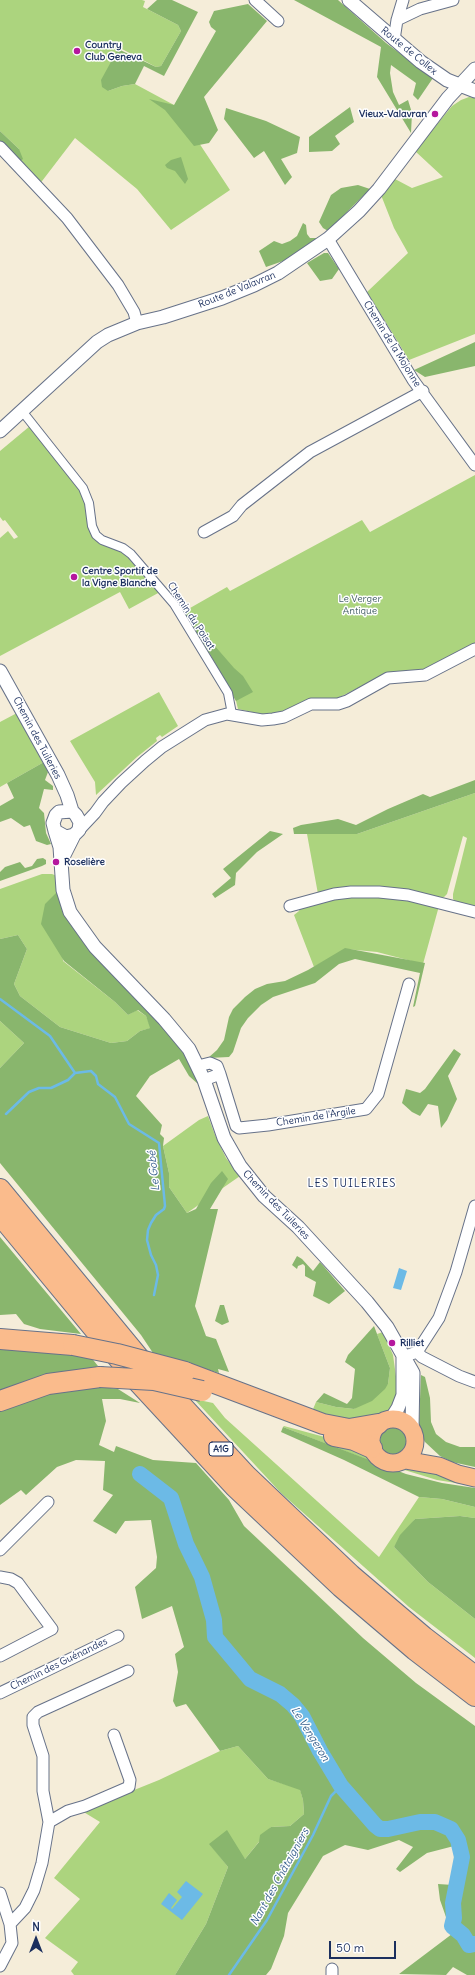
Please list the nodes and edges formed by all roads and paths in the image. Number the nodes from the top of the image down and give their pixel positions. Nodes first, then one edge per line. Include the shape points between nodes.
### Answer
1 (255, 0) edge
2 (349, 0) edge
3 (402, 0) edge
4 (453, 0) edge
5 (396, 20) junction
6 (278, 21) dead end
7 (394, 40) junction
8 (475, 69) edge
9 (460, 86) junction
10 (475, 91) edge
11 (0, 147) edge
12 (328, 239) junction
13 (137, 322) junction
14 (423, 391) junction
15 (22, 411) junction
16 (0, 431) edge
17 (474, 460) edge
18 (204, 532) dead end
19 (475, 648) edge
20 (0, 671) edge
21 (232, 714) junction
22 (62, 785) junction
23 (103, 802) junction
24 (74, 813) junction
25 (56, 815) junction
26 (55, 831) junction
27 (76, 832) junction
28 (61, 861) junction
29 (290, 906) dead end
30 (475, 912) edge
31 (409, 984) dead end
32 (198, 1066) junction
33 (220, 1074) junction
34 (204, 1080) junction
35 (0, 1189) edge
36 (475, 1206) edge
37 (0, 1215) edge
38 (0, 1338) edge
39 (417, 1352) junction
40 (404, 1356) junction
41 (475, 1382) edge
42 (0, 1401) edge
43 (384, 1422) junction
44 (413, 1434) junction
45 (372, 1448) junction
46 (404, 1460) junction
47 (439, 1466) junction
48 (475, 1478) edge
49 (48, 1502) dead end
50 (0, 1550) edge
51 (1, 1575) edge
52 (118, 1636) dead end
53 (0, 1656) edge
54 (128, 1671) dead end
55 (475, 1676) edge
56 (0, 1693) edge
57 (475, 1696) edge
58 (114, 1735) dead end
59 (49, 1822) junction
60 (0, 1893) edge
61 (11, 1929) junction
62 (0, 1951) edge
63 (0, 1966) edge

1 - 6 street
2 - 7 street, Route de Collex
3 - 5 street
4 - 5 street via 420,9
5 - 7 street
7 - 9 street, Route de Collex via 432,70
8 - 9 street, Route de Valavran
9 - 10 street, Route de Collex
9 - 12 street, Route de Valavran via 379,189
11 - 13 street via 67,218 118,285
12 - 13 street, Route de Valavran via 278,274 254,285 163,317
12 - 14 street, Chemin de la Mojonne via 413,380
13 - 15 street, Route de Valavran via 97,342
14 - 17 street, Chemin de la Mojonne
14 - 18 street via 310,452 242,505 233,516
15 - 16 street, Route de Valavran
15 - 21 street, Chemin du Poisat via 83,488 88,498 92,526 96,535 131,554 174,604 228,693
19 - 21 street via 425,675 388,678 338,704 311,704 273,719 262,720
20 - 22 street, Chemin des Tuileries
21 - 23 street via 205,720 162,747
22 - 24 street, Chemin des Tuileries
22 - 25 street, Chemin des Tuileries via 60,807
23 - 24 street
23 - 27 street
24 - 25 street via 63,811
24 - 27 street via 80,822
25 - 26 street via 53,823
26 - 27 street via 66,837
26 - 28 street, Chemin des Tuileries
27 - 28 street, Chemin des Tuileries
28 - 32 street, Chemin des Tuileries via 64,896 75,920 99,951 181,1038
29 - 30 street via 334,894 379,892 408,895
31 - 33 street, Chemin de l'Argile via 378,1094 366,1109 238,1128
32 - 33 street via 210,1063 216,1066
32 - 34 street, Chemin des Tuileries
33 - 34 street
34 - 40 street, Chemin des Tuileries via 219,1128 240,1166 264,1196 298,1227 378,1314
35 - 55 highway, A1G via 150,1371 246,1476 356,1579
36 - 39 street via 463,1252 443,1310
37 - 57 highway, A1G via 137,1381 235,1488 346,1592
38 - 43 highway, bridge via 73,1345 185,1372 323,1424 349,1429
39 - 40 street
39 - 41 street via 459,1376
40 - 43 street via 403,1395 398,1408
40 - 44 street, Chemin des Tuileries via 411,1366 413,1376
42 - 45 highway, bridge via 53,1383 100,1377 154,1380 202,1391 285,1422 346,1438
43 - 44 main road via 403,1421
43 - 45 main road via 372,1434
44 - 46 main road via 413,1450
44 - 47 main road via 424,1452
45 - 46 main road via 378,1457 387,1462
46 - 47 main road
47 - 48 main road
49 - 50 street
51 - 53 street via 18,1583 52,1629
52 - 56 street, Chemin des Guénandes
54 - 59 street via 34,1715 33,1722 43,1756 43,1791
58 - 59 street via 130,1780 129,1786 68,1811
59 - 61 street via 34,1890
60 - 61 street
61 - 62 street
61 - 63 street via 12,1943

